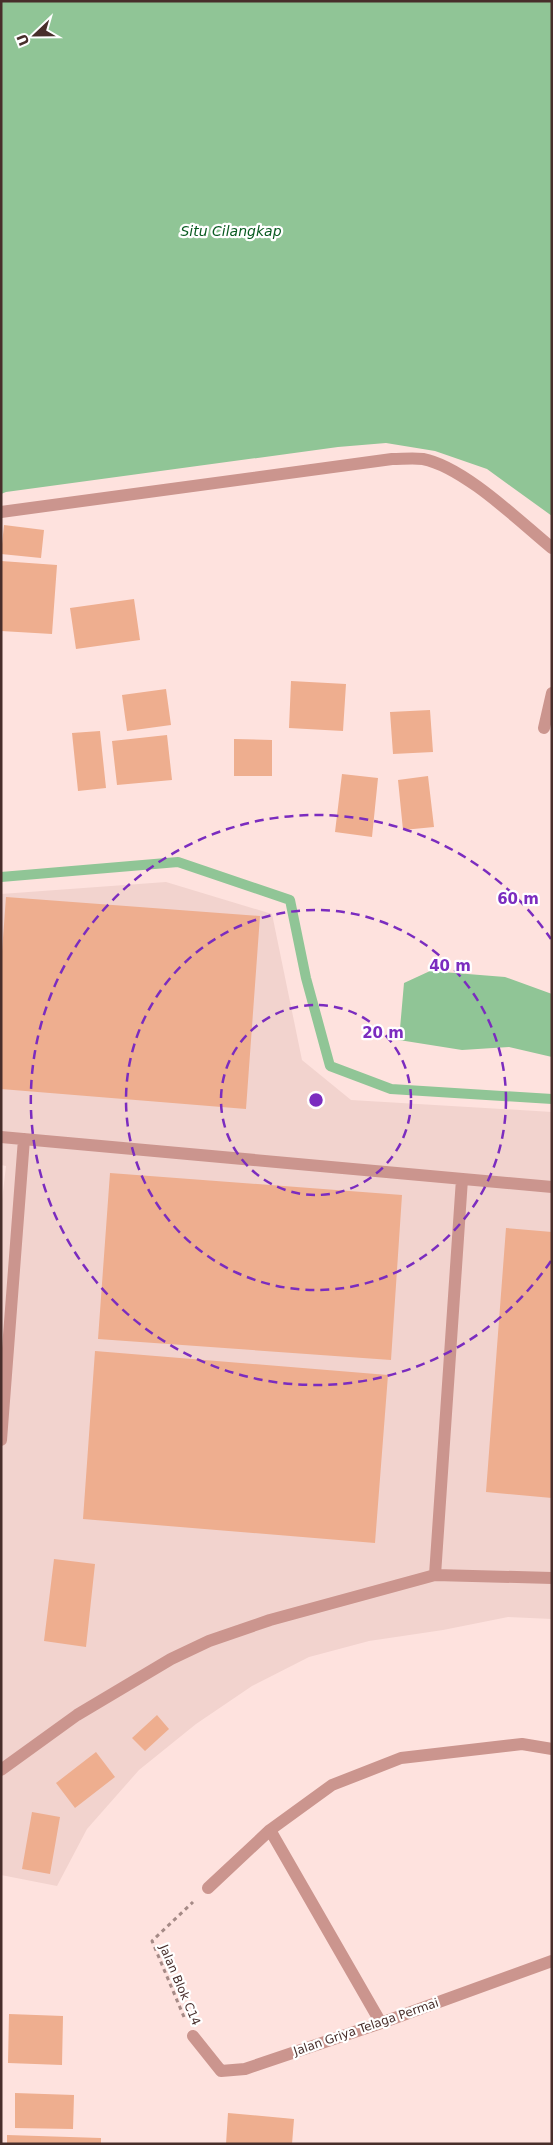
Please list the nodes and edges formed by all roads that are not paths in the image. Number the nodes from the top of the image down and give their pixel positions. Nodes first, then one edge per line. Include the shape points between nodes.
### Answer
1 (1, 512) edge
2 (552, 548) edge
3 (552, 693) edge
4 (544, 728) dead end
5 (1, 1137) edge
6 (24, 1139) junction
7 (462, 1179) junction
8 (552, 1187) edge
9 (1, 1440) edge
10 (435, 1575) junction
11 (552, 1578) edge
12 (552, 1749) edge
13 (1, 1770) edge
14 (270, 1830) junction
15 (208, 1888) road end
16 (552, 1961) edge
17 (382, 2023) junction
18 (193, 2036) road end

1 - 2 street via 392,459 422,459 465,478
3 - 4 street
5 - 6 street
6 - 7 street
6 - 9 street
7 - 8 street
7 - 10 street
10 - 11 street
10 - 13 street via 270,1620 209,1641 171,1659 78,1715
12 - 14 street via 522,1744 401,1758 332,1785
14 - 15 street
14 - 17 street
16 - 17 street, Jalan Griya Telaga Permai
17 - 18 street, Jalan Griya Telaga Permai via 245,2069 221,2071

